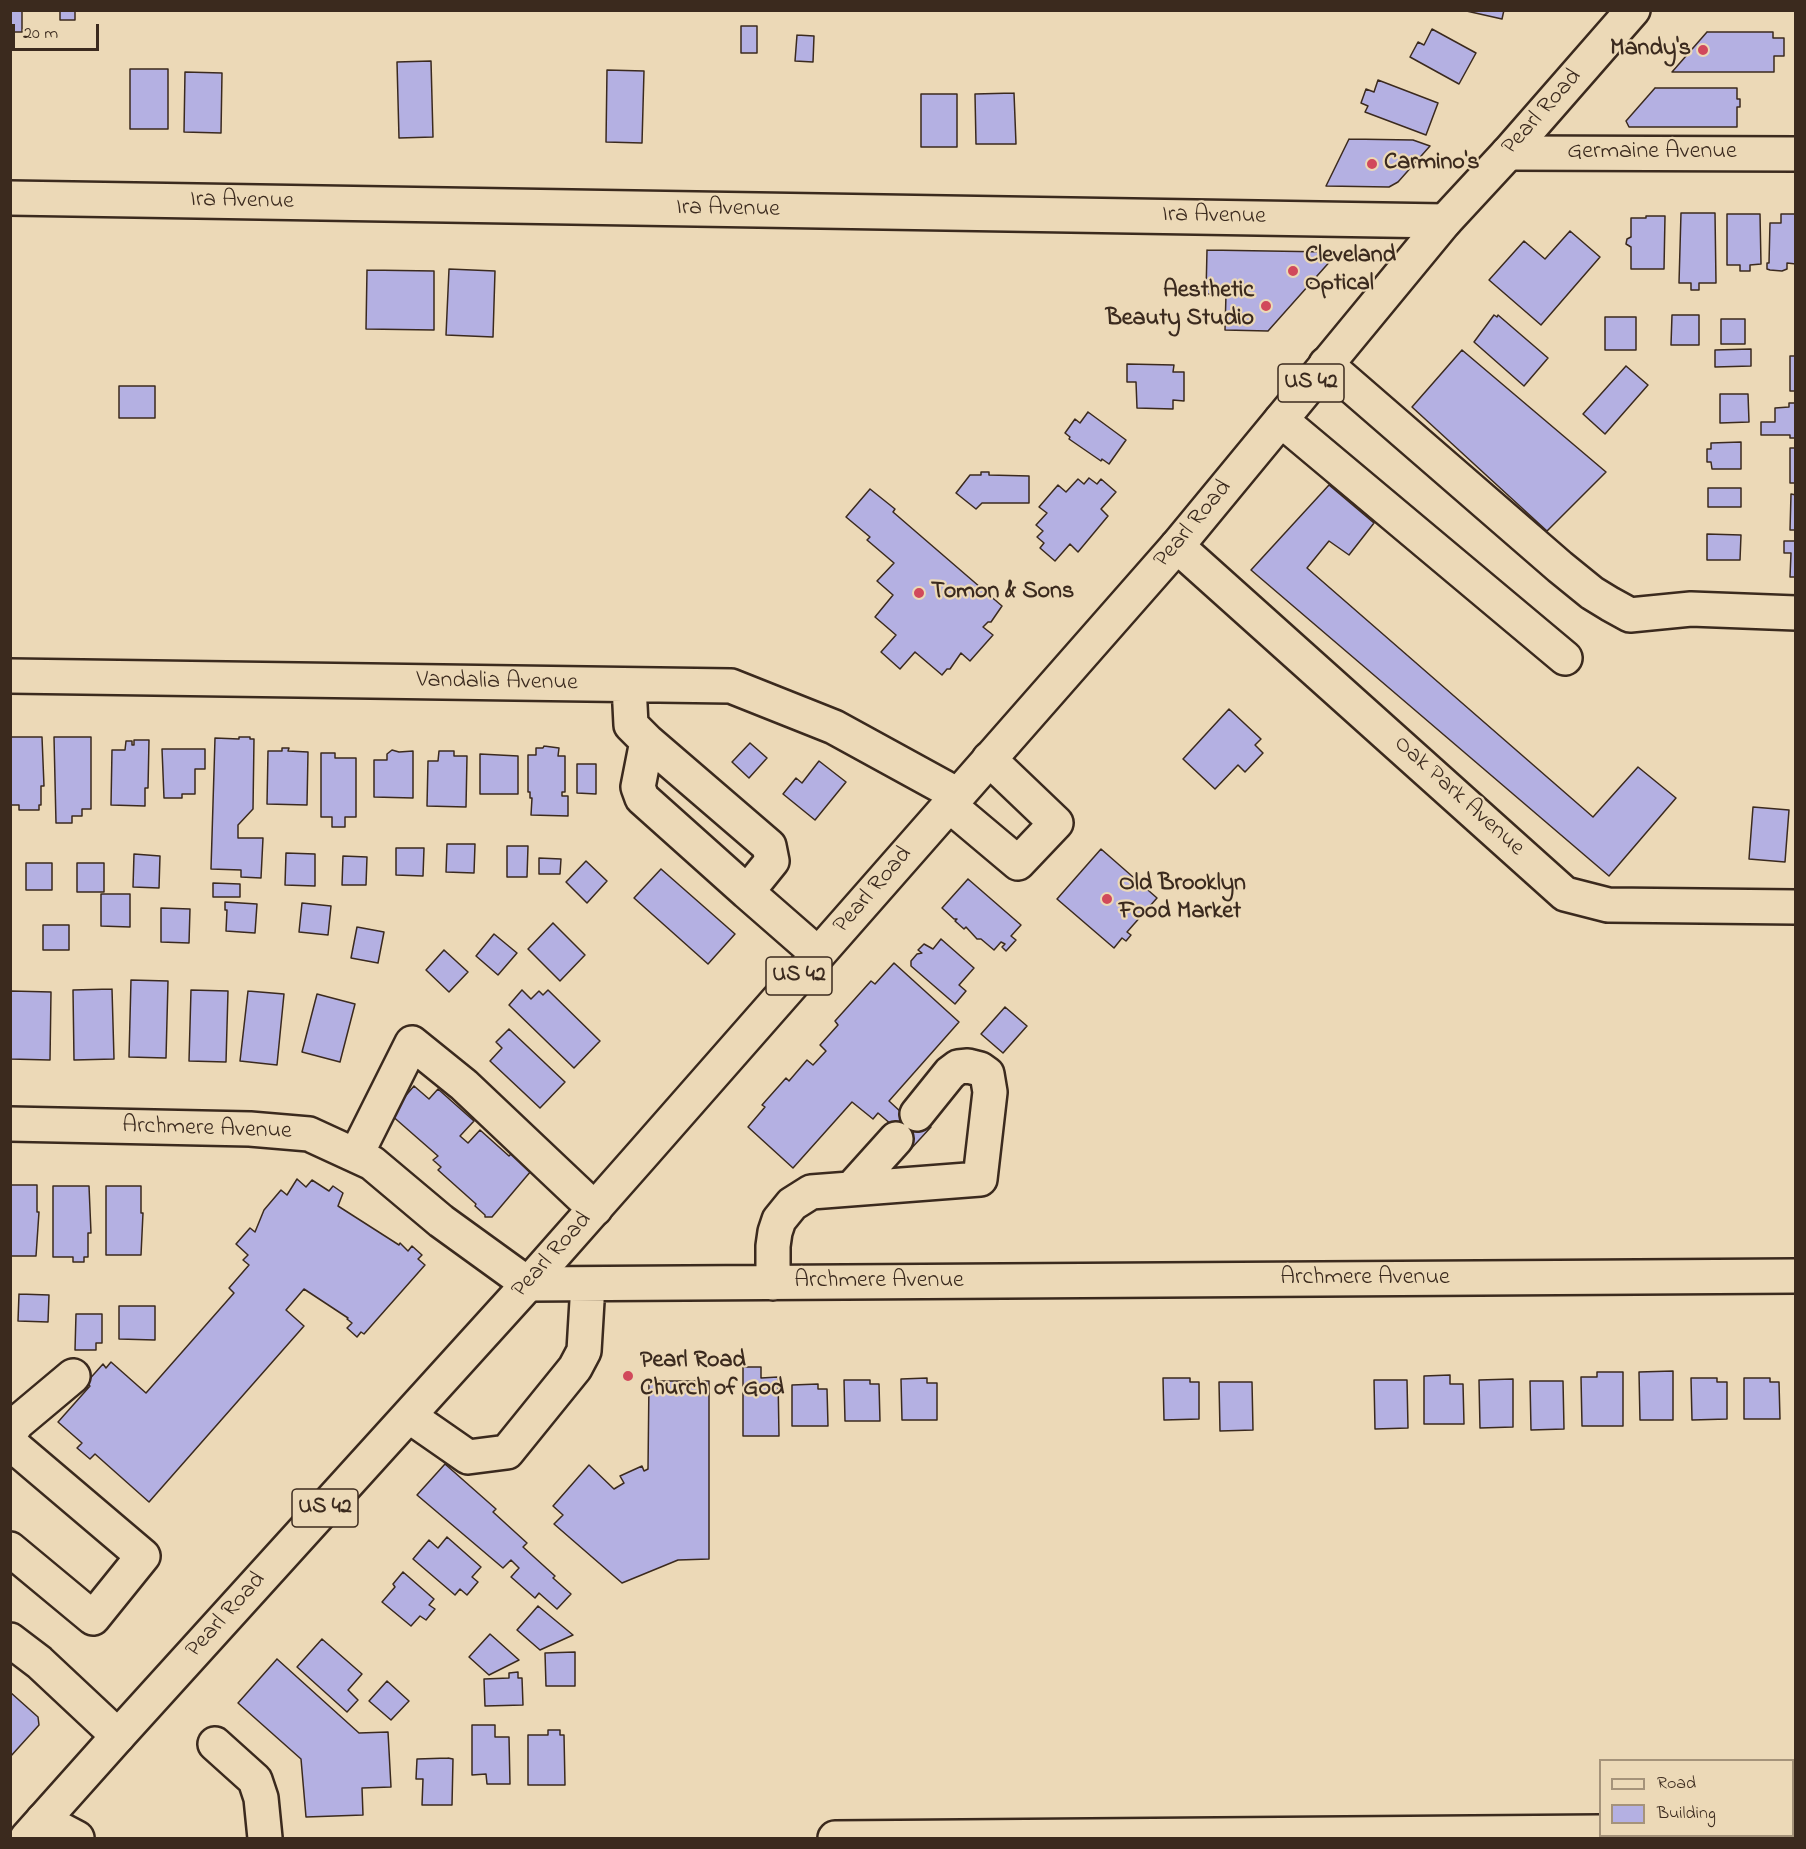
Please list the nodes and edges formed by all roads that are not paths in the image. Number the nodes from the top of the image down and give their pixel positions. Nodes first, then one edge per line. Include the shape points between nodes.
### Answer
1 (1633, 10) edge
2 (1508, 153) junction
3 (1796, 154) edge
4 (10, 198) edge
5 (1445, 221) junction
6 (1326, 364) junction
7 (1281, 420) junction
8 (1177, 546) junction
9 (1796, 613) edge
10 (1566, 658) dead end
11 (10, 676) edge
12 (629, 685) junction
13 (647, 741) junction
14 (989, 759) junction
15 (954, 800) junction
16 (747, 892) junction
17 (1796, 907) edge
18 (818, 954) junction
19 (917, 1114) dead end
20 (10, 1124) edge
21 (896, 1139) dead end
22 (356, 1155) junction
23 (851, 1189) junction
24 (595, 1209) junction
25 (1796, 1276) edge
26 (773, 1283) junction
27 (528, 1284) junction
28 (588, 1284) junction
29 (73, 1376) dead end
30 (409, 1416) junction
31 (10, 1434) edge
32 (10, 1443) edge
33 (10, 1549) edge
34 (10, 1640) edge
35 (118, 1736) junction
36 (215, 1744) dead end
37 (35, 1829) edge
38 (1599, 1832) edge
39 (77, 1839) edge
40 (265, 1839) edge
41 (835, 1839) edge

1 - 2 street, Pearl Road / US 42
2 - 3 street, Germaine Avenue
2 - 5 street, Pearl Road / US 42
4 - 5 street, Ira Avenue
5 - 6 street, Pearl Road / US 42
6 - 7 street, Pearl Road / US 42
6 - 9 street via 1560,567 1630,615 1691,609
7 - 8 street, Pearl Road / US 42
7 - 10 street
8 - 14 street, Pearl Road / US 42
8 - 17 street, Oak Park Avenue via 1566,894 1608,905
11 - 12 street, Vandalia Avenue
12 - 13 street via 631,725
12 - 15 street, Vandalia Avenue via 731,686 834,727
13 - 16 street via 638,787 642,798
13 - 16 street via 769,846 772,861
14 - 15 street, Pearl Road / US 42
14 - 15 street, Vandalia Avenue via 1056,823 1018,863
15 - 18 street, Pearl Road / US 42
16 - 18 street
18 - 24 street, Pearl Road / US 42
19 - 23 street via 958,1067 980,1068 987,1074 990,1092 980,1179
20 - 22 street, Archmere Avenue via 250,1129 309,1134
21 - 23 street
22 - 24 street via 412,1043 464,1085
22 - 27 street, Archmere Avenue via 372,1163 441,1221
23 - 26 street via 812,1192 792,1204 774,1232
24 - 27 street, Pearl Road / US 42
25 - 26 street, Archmere Avenue
26 - 28 street, Archmere Avenue
27 - 28 street, Archmere Avenue
27 - 30 street, Pearl Road / US 42
28 - 30 street via 584,1351 575,1368 507,1452 468,1457
29 - 31 street via 17,1423
30 - 35 street, Pearl Road / US 42
32 - 33 street via 143,1556 93,1618
34 - 35 street
35 - 37 street, Pearl Road / US 42
36 - 40 street via 255,1780
37 - 39 street
38 - 41 street

